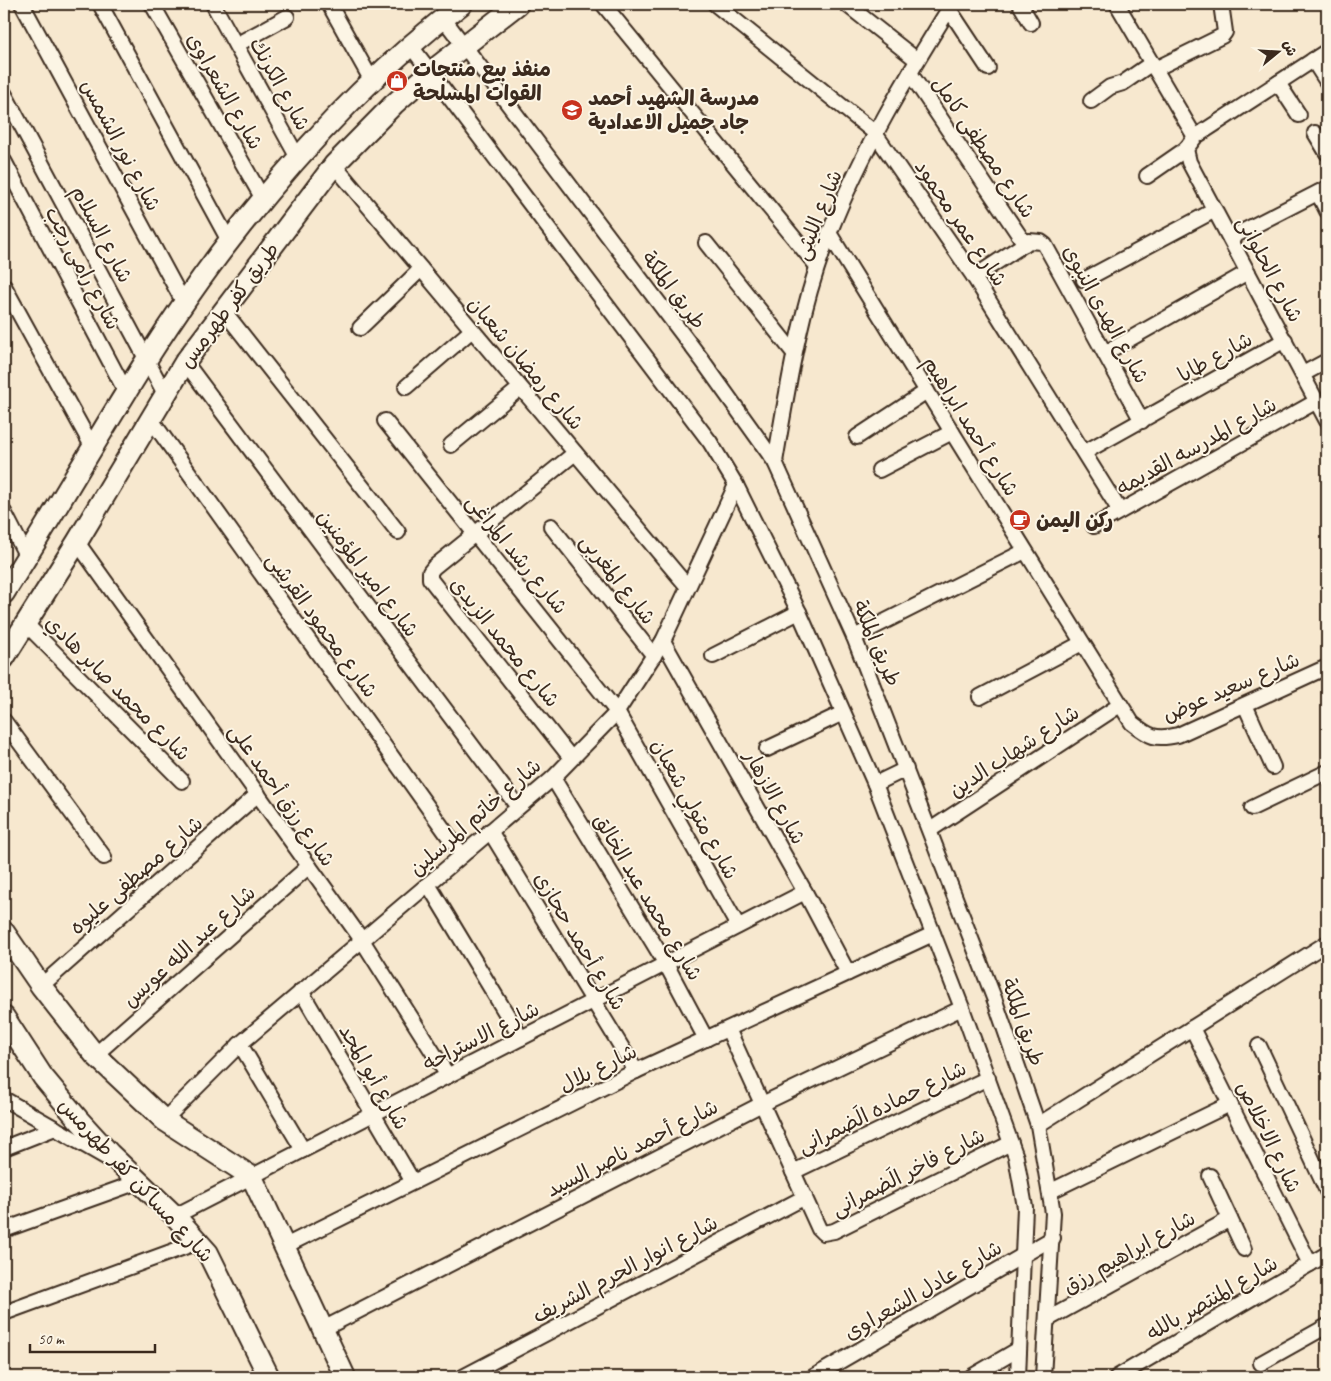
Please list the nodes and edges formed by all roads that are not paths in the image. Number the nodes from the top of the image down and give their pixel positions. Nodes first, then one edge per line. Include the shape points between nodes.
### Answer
1 (22, 4) edge
2 (100, 4) edge
3 (152, 4) edge
4 (213, 4) edge
5 (330, 4) edge
6 (462, 4) edge
7 (518, 4) edge
8 (603, 4) edge
9 (715, 4) edge
10 (846, 4) edge
11 (1020, 4) edge
12 (1117, 4) edge
13 (1221, 4) edge
14 (951, 7) edge
15 (287, 17) dead end
16 (443, 18) junction
17 (1032, 22) dead end
18 (463, 44) junction
19 (236, 45) junction
20 (410, 45) junction
21 (1327, 50) edge
22 (1313, 60) junction
23 (913, 66) junction
24 (1154, 66) junction
25 (988, 68) dead end
26 (432, 71) junction
27 (372, 81) junction
28 (1327, 82) edge
29 (1278, 83) junction
30 (4, 93) edge
31 (1091, 101) dead end
32 (1299, 115) dead end
33 (874, 132) junction
34 (1315, 133) dead end
35 (1195, 137) junction
36 (1186, 149) junction
37 (1327, 153) edge
38 (298, 158) junction
39 (4, 161) edge
40 (334, 165) junction
41 (1147, 176) dead end
42 (1323, 191) edge
43 (263, 199) junction
44 (1215, 210) junction
45 (1327, 212) edge
46 (829, 233) junction
47 (1230, 238) junction
48 (229, 241) junction
49 (706, 242) dead end
50 (1025, 244) junction
51 (818, 266) junction
52 (422, 269) junction
53 (1248, 272) junction
54 (974, 276) junction
55 (1084, 280) dead end
56 (4, 286) edge
57 (185, 304) junction
58 (223, 310) junction
59 (360, 328) dead end
60 (472, 330) junction
61 (1286, 340) junction
62 (793, 352) junction
63 (1105, 353) junction
64 (147, 361) junction
65 (1327, 361) edge
66 (185, 362) junction
67 (1303, 374) junction
68 (406, 387) dead end
69 (520, 388) junction
70 (926, 391) junction
71 (127, 394) junction
72 (165, 394) junction
73 (1317, 401) junction
74 (150, 418) junction
75 (385, 421) dead end
76 (1142, 421) junction
77 (1327, 421) edge
78 (952, 432) junction
79 (857, 437) dead end
80 (451, 446) dead end
81 (94, 448) junction
82 (1085, 452) junction
83 (575, 453) junction
84 (775, 462) junction
85 (879, 470) dead end
86 (736, 485) junction
87 (4, 512) edge
88 (1120, 512) junction
89 (551, 526) dead end
90 (1094, 526) dead end
91 (398, 532) dead end
92 (475, 534) junction
93 (77, 542) junction
94 (1025, 551) junction
95 (27, 557) junction
96 (687, 586) junction
97 (4, 593) edge
98 (799, 612) junction
99 (26, 624) junction
100 (854, 637) junction
101 (663, 641) junction
102 (1082, 643) junction
103 (654, 656) junction
104 (713, 656) dead end
105 (4, 658) edge
106 (1327, 668) edge
107 (980, 697) dead end
108 (1120, 705) junction
109 (1245, 705) junction
110 (617, 712) junction
111 (843, 712) junction
112 (4, 721) edge
113 (1148, 736) joint
114 (767, 749) dead end
115 (572, 758) junction
116 (1272, 767) dead end
117 (906, 769) junction
118 (1327, 772) edge
119 (553, 778) junction
120 (182, 781) dead end
121 (875, 784) junction
122 (258, 794) junction
123 (518, 808) junction
124 (1252, 808) dead end
125 (930, 830) junction
126 (490, 831) junction
127 (462, 855) junction
128 (104, 857) dead end
129 (309, 866) junction
130 (428, 884) junction
131 (805, 892) junction
132 (738, 926) junction
133 (4, 932) edge
134 (933, 934) junction
135 (362, 940) junction
136 (1327, 943) edge
137 (666, 964) junction
138 (848, 974) junction
139 (41, 986) junction
140 (301, 991) junction
141 (594, 1001) junction
142 (962, 1008) junction
143 (4, 1017) edge
144 (1192, 1028) junction
145 (728, 1029) junction
146 (521, 1038) junction
147 (706, 1039) junction
148 (240, 1044) junction
149 (1259, 1046) dead end
150 (95, 1055) junction
151 (636, 1071) junction
152 (448, 1076) junction
153 (988, 1078) junction
154 (4, 1099) edge
155 (762, 1104) junction
156 (1230, 1104) junction
157 (373, 1114) junction
158 (164, 1120) junction
159 (1038, 1125) junction
160 (55, 1128) junction
161 (1011, 1143) junction
162 (4, 1148) edge
163 (303, 1150) junction
164 (121, 1165) junction
165 (793, 1172) junction
166 (252, 1176) junction
167 (1210, 1176) dead end
168 (138, 1182) junction
169 (412, 1182) junction
170 (1051, 1191) junction
171 (1327, 1192) edge
172 (805, 1197) junction
173 (175, 1216) junction
174 (1230, 1219) junction
175 (4, 1230) edge
176 (1053, 1238) junction
177 (198, 1242) junction
178 (285, 1246) junction
179 (1244, 1249) dead end
180 (1327, 1254) edge
181 (1022, 1256) junction
182 (1310, 1264) junction
183 (4, 1312) edge
184 (1048, 1319) junction
185 (1327, 1326) edge
186 (323, 1329) junction
187 (1019, 1349) junction
188 (1261, 1363) dead end
189 (264, 1376) edge
190 (345, 1377) edge
191 (463, 1377) edge
192 (813, 1377) edge
193 (971, 1377) edge
194 (1018, 1377) edge
195 (1043, 1377) edge
196 (1117, 1377) edge

1 - 57 street, شارع نور الشمس
2 - 48 street
3 - 43 street, شارع الشعراوى
4 - 19 street, شارع الكرنك
5 - 27 street
6 - 16 street, طريق كفر طهرمس
7 - 18 street, طريق كفر طهرمس
8 - 51 street
9 - 33 street, شارع عمر محمود
10 - 23 street, شارع مصطفى كامل
11 - 17 street
12 - 24 street
13 - 24 street via 1226,26 1222,36
14 - 23 street, شارع الليثى
14 - 25 street
15 - 19 street
16 - 18 street, طريق الملكة
16 - 20 street, طريق كفر طهرمس
18 - 26 street, طريق كفر طهرمس
18 - 84 street, طريق الملكة via 702,360
19 - 38 street, شارع الكرنك
20 - 26 street
20 - 27 street, طريق كفر طهرمس
21 - 22 street
22 - 28 street
22 - 29 street
23 - 33 street, شارع الليثى
23 - 50 street, شارع مصطفى كامل
24 - 31 street via 1110,87
24 - 35 street
26 - 40 street, طريق كفر طهرمس
26 - 86 street via 710,442
27 - 38 street, طريق كفر طهرمس
29 - 32 street
29 - 35 street
30 - 64 street, شارع السلام
33 - 46 street, شارع الليثى
33 - 54 street, شارع عمر محمود
34 - 37 street
35 - 36 street
36 - 41 street
36 - 44 street, شارع الحلوانى via 1189,162
38 - 43 street, طريق كفر طهرمس
39 - 71 street, شارع رامى رجب
40 - 52 street, شارع رمضان شعبان
40 - 58 street, طريق كفر طهرمس
42 - 45 street
42 - 47 street
43 - 48 street, طريق كفر طهرمس
44 - 47 street, شارع الحلوانى
44 - 55 street
46 - 51 street, شارع الليثى
46 - 70 street, شارع أحمد ابراهيم
47 - 53 street, شارع الحلوانى
48 - 57 street, طريق كفر طهرمس
49 - 62 street
50 - 54 street
50 - 63 street, شارع الهدى النبوى via 1035,240 1045,245
51 - 62 street, شارع الليثى
52 - 59 street
52 - 60 street, شارع رمضان شعبان
53 - 61 street, شارع الحلوانى
53 - 63 street
54 - 82 street, شارع عمر محمود
56 - 81 street
57 - 64 street, طريق كفر طهرمس
58 - 66 street, طريق كفر طهرمس
58 - 91 street
60 - 68 street
60 - 69 street, شارع رمضان شعبان
61 - 67 street, شارع الحلوانى
61 - 76 street, شارع طابا
62 - 84 street, شارع الليثى
63 - 76 street, شارع الهدى النبوى
64 - 71 street, طريق كفر طهرمس
64 - 72 street, شارع السلام
65 - 67 street
66 - 72 street, طريق كفر طهرمس
66 - 123 street, شارع امير المؤمنين
67 - 73 street, شارع الحلوانى
69 - 80 street
69 - 83 street, شارع رمضان شعبان
70 - 78 street, شارع أحمد ابراهيم
70 - 79 street
71 - 81 street, طريق كفر طهرمس
72 - 74 street, طريق كفر طهرمس
73 - 77 street, شارع الحلوانى
73 - 88 street, شارع المدرسه القديمه
74 - 93 street, طريق كفر طهرمس
74 - 127 street, شارع محمود القرشى
75 - 92 street, شارع رشد المراغى
76 - 82 street, شارع طابا
78 - 85 street
78 - 94 street, شارع أحمد ابراهيم
81 - 95 street, طريق كفر طهرمس
82 - 88 street, شارع عمر محمود
83 - 92 street
83 - 96 street, شارع رمضان شعبان
84 - 100 street, طريق الملكة
86 - 96 street, شارع خاتم المرسلين
86 - 98 street
87 - 95 street
88 - 90 street, شارع المدرسه القديمه
89 - 103 street, شارع المغربى
92 - 110 street, شارع رشد المراغى
92 - 115 street, شارع محمد الزيدى via 434,567 430,579
93 - 99 street, طريق كفر طهرمس
93 - 122 street, شارع رزق أحمد على
94 - 100 street
94 - 102 street, شارع أحمد ابراهيم
95 - 97 street, طريق كفر طهرمس
96 - 101 street, شارع خاتم المرسلين
98 - 104 street
98 - 111 street
99 - 105 street, طريق كفر طهرمس
99 - 120 street, شارع محمد صابر هادي
100 - 117 street, طريق الملكة
101 - 103 street, شارع خاتم المرسلين
101 - 131 street, شارع الازهار
102 - 107 street
102 - 108 street, شارع أحمد ابراهيم
103 - 110 street, شارع خاتم المرسلين
106 - 109 street, شارع سعيد عوض
108 - 113 street, شارع أحمد ابراهيم via 1132,723
108 - 125 street, شارع شهاب الدين
109 - 113 street, شارع سعيد عوض via 1178,735 1164,738
109 - 116 street
110 - 115 street, شارع خاتم المرسلين
110 - 132 street, شارع متولي شعبان
111 - 114 street
111 - 121 street
112 - 128 street
115 - 119 street, شارع خاتم المرسلين
117 - 121 street
117 - 125 street, طريق الملكة
118 - 124 street
119 - 123 street, شارع خاتم المرسلين
119 - 137 street, شارع محمد عبد الخالق
121 - 134 street
122 - 129 street, شارع رزق أحمد على
122 - 139 street, شارع مصطفى عليوه
123 - 126 street, شارع خاتم المرسلين
125 - 159 street, طريق الملكة
126 - 127 street, شارع خاتم المرسلين
126 - 141 street, شارع أحمد حجازى
127 - 130 street, شارع خاتم المرسلين
129 - 135 street, شارع رزق أحمد على
129 - 150 street, شارع عبد الله عويس
130 - 135 street, شارع خاتم المرسلين
130 - 146 street
131 - 132 street, شارع الاستراحه
131 - 138 street, شارع الازهار
132 - 137 street, شارع الاستراحه
133 - 139 street
134 - 138 street, شارع بلال
134 - 142 street
135 - 140 street, شارع خاتم المرسلين
135 - 152 street, شارع رزق أحمد على
136 - 144 street
137 - 141 street, شارع الاستراحه
137 - 147 street, شارع محمد عبد الخالق
138 - 145 street, شارع بلال
139 - 150 street
140 - 148 street, شارع خاتم المرسلين
140 - 157 street, شارع أبو المجد
141 - 146 street, شارع الاستراحه
141 - 151 street, شارع أحمد حجازى
142 - 153 street
142 - 155 street, شارع أحمد ناصر السيد
143 - 164 street, شارع مساكن كفر طهرمس via 43,1077
144 - 156 street, شارع الاخلاص
144 - 159 street
145 - 147 street, شارع بلال
145 - 155 street
146 - 152 street, شارع الاستراحه
147 - 151 street, شارع بلال
148 - 158 street, شارع خاتم المرسلين
148 - 163 street
149 - 171 street
150 - 158 street
151 - 169 street, شارع بلال
152 - 157 street, شارع الاستراحه
153 - 161 street
153 - 165 street, شارع حماده الَضمرانى
154 - 160 street
155 - 165 street
155 - 186 street, شارع أحمد ناصر السيد
156 - 170 street
156 - 182 street, شارع الاخلاص
157 - 163 street, شارع الاستراحه
157 - 169 street, شارع أبو المجد
158 - 166 street
159 - 170 street, طريق الملكة
160 - 162 street
160 - 164 street
161 - 172 street, شارع فاخر الَضمرانى via 834,1232 823,1233
161 - 181 street via 1025,1207
163 - 166 street, شارع الاستراحه
164 - 168 street, شارع مساكن كفر طهرمس
165 - 172 street
166 - 173 street, شارع الاستراحه
166 - 178 street
167 - 174 street
168 - 173 street, شارع مساكن كفر طهرمس
168 - 175 street
169 - 178 street, شارع بلال
170 - 176 street, طريق الملكة
172 - 191 street, شارع انوار الحرم الشريف
173 - 177 street, شارع مساكن كفر طهرمس
174 - 179 street
174 - 184 street, شارع ابراهيم رزق
176 - 181 street, شارع عادل الشعراوى
176 - 184 street, طريق الملكة
177 - 183 street
177 - 189 street, شارع مساكن كفر طهرمس via 215,1265
178 - 186 street
180 - 182 street, شارع المنتصر بالله
181 - 187 street
181 - 192 street, شارع عادل الشعراوى
182 - 196 street, شارع المنتصر بالله
184 - 195 street, طريق الملكة
185 - 188 street
186 - 190 street
187 - 193 street
187 - 194 street

